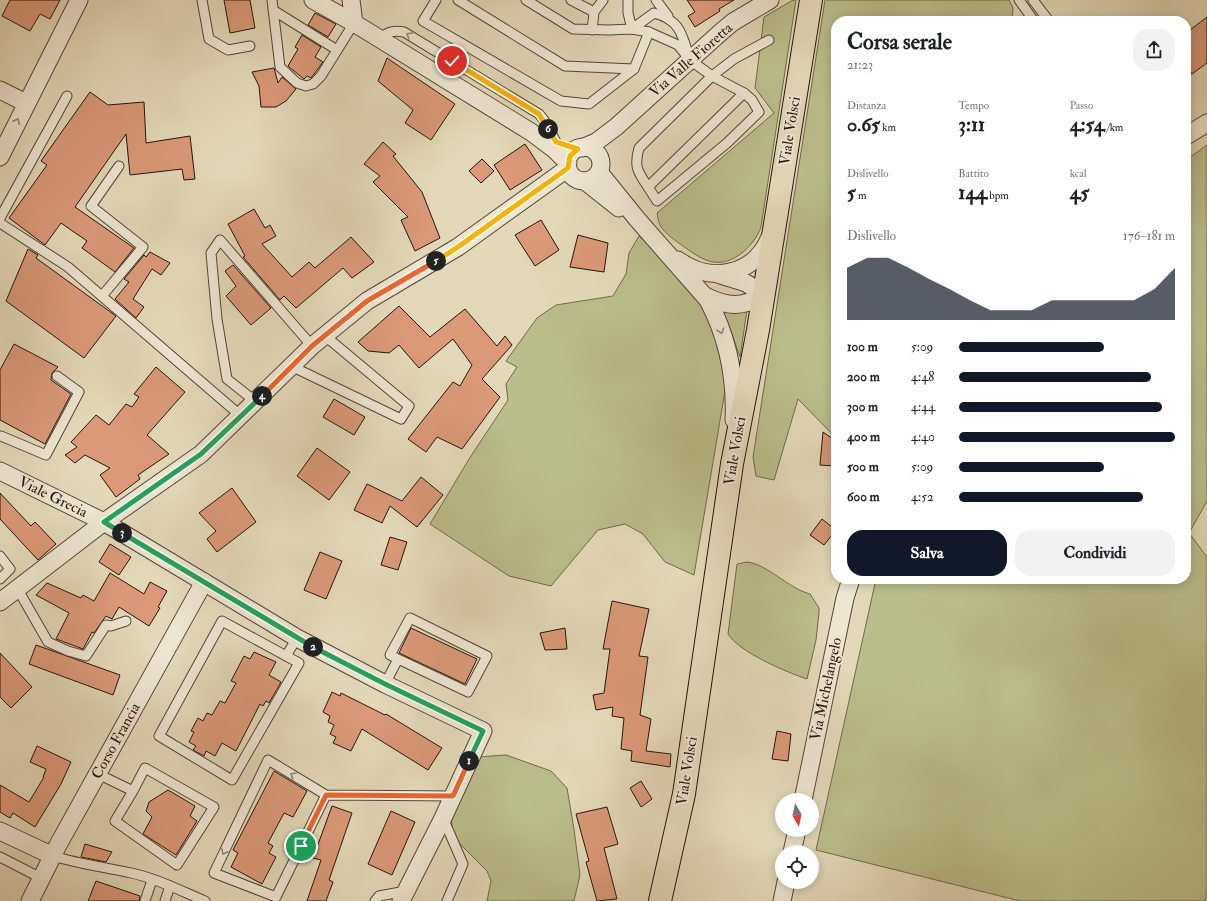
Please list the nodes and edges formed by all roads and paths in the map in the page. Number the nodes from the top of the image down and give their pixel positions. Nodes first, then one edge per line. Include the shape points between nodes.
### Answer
1 (79, 0) edge
2 (202, 0) edge
3 (272, 0) edge
4 (313, 0) edge
5 (351, 0) edge
6 (436, 0) edge
7 (458, 0) edge
8 (526, 0) edge
9 (571, 0) edge
10 (603, 0) edge
11 (628, 0) edge
12 (656, 0) edge
13 (770, 0) edge
14 (811, 0) edge
15 (1019, 0) edge
16 (1033, 0) edge
17 (273, 10) junction
18 (594, 12) junction
19 (668, 16) junction
20 (1030, 16) edge
21 (1045, 16) edge
22 (354, 23) junction
23 (632, 29) junction
24 (592, 30) junction
25 (649, 32) junction
26 (380, 39) junction
27 (769, 40) dead end
28 (250, 46) dead end
29 (337, 50) junction
30 (690, 60) junction
31 (634, 69) junction
32 (712, 76) junction
33 (0, 90) edge
34 (744, 93) junction
35 (67, 96) dead end
36 (26, 103) junction
37 (1207, 123) edge
38 (616, 127) junction
39 (531, 132) junction
40 (1191, 133) edge
41 (556, 142) junction
42 (580, 148) junction
43 (0, 157) edge
44 (119, 166) dead end
45 (600, 166) junction
46 (574, 173) junction
47 (648, 187) junction
48 (0, 218) edge
49 (0, 223) edge
50 (775, 224) junction
51 (647, 231) junction
52 (664, 248) junction
53 (716, 274) junction
54 (764, 294) junction
55 (102, 296) junction
56 (705, 296) junction
57 (318, 340) junction
58 (291, 366) junction
59 (57, 376) dead end
60 (256, 402) junction
61 (241, 416) junction
62 (0, 436) edge
63 (732, 464) junction
64 (0, 471) edge
65 (104, 522) junction
66 (0, 556) edge
67 (0, 579) edge
68 (204, 582) junction
69 (850, 584) edge
70 (17, 588) junction
71 (0, 602) edge
72 (126, 620) dead end
73 (297, 638) junction
74 (286, 656) junction
75 (398, 659) junction
76 (385, 684) junction
77 (98, 774) junction
78 (132, 791) junction
79 (804, 793) edge
80 (326, 795) junction
81 (453, 796) junction
82 (443, 818) junction
83 (0, 831) edge
84 (53, 856) junction
85 (0, 858) edge
86 (41, 878) junction
87 (152, 880) junction
88 (170, 886) junction
89 (785, 889) edge
90 (404, 896) edge
91 (30, 901) edge
92 (144, 901) edge
93 (165, 901) edge
94 (205, 901) edge
95 (375, 901) edge
96 (447, 901) edge
97 (660, 901) edge
98 (782, 901) edge

1 - 36 street
2 - 28 lane via 209,39 228,50
3 - 17 lane
4 - 22 street
5 - 22 street
6 - 31 lane via 423,21 561,101 589,104
7 - 31 lane via 565,66
8 - 24 lane via 573,29
9 - 18 lane
10 - 18 lane
11 - 23 lane
12 - 19 lane
13 - 30 street, Via Valle Fioretta via 733,22
14 - 50 main road, Viale Volsci
15 - 20 lane
16 - 21 lane
17 - 29 lane
17 - 29 lane via 280,67 297,83 306,86 313,84
18 - 24 lane
19 - 23 lane via 654,13
19 - 30 lane via 684,38
22 - 26 street
22 - 29 lane
23 - 24 lane
23 - 25 lane
25 - 30 lane via 678,45
25 - 31 lane
26 - 39 street
41 -> 26 lane via 539,114 404,32 393,30
27 - 32 lane via 734,59
30 - 32 lane
30 - 38 street, Via Valle Fioretta
32 - 34 lane
32 - 47 lane via 639,148 635,162
33 - 36 street
34 - 47 lane
34 - 47 lane via 759,112 733,138 657,201
35 - 48 lane
43 -> 36 street
37 - 40 street
38 - 42 street, Via Valle Fioretta via 596,142
38 - 45 street, Via Valle Fioretta
39 - 41 street
39 - 46 street via 555,150
41 - 42 street
42 - 45 street via 593,150
42 - 46 street via 570,156
44 - 55 lane via 91,206 143,246
45 - 46 street via 592,180
45 - 51 street
46 - 51 street
46 - 57 street via 519,203 458,247 367,301
49 - 55 lane via 68,267
50 - 53 street via 766,247 754,261 740,269
50 - 54 main road, Viale Volsci
51 - 52 street
52 - 53 street via 693,269
52 - 56 street
53 - 54 street via 746,283
54 - 56 street via 739,306 714,301
54 - 63 main road, Viale Volsci
55 - 61 lane
56 -> 63 street via 715,314 730,358 734,386
57 - 58 street
57 - 58 lane via 409,406 400,419
57 - 60 lane via 220,240 211,253 216,319 226,379
58 - 60 street
59 - 62 lane via 79,392 46,455
60 - 61 street
61 - 65 street via 201,454
63 - 97 main road, Viale Volsci via 684,794
64 - 65 street, Viale Grecia
65 - 68 street, Viale Grecia
65 - 70 street
66 - 67 lane via 10,570
68 - 73 street, Viale Grecia
68 - 77 street, Corso Francia
69 - 79 street, Via Michelangelo
70 - 71 street
70 - 72 lane via 48,642 68,651 86,656 106,625 111,626
73 - 74 lane
73 - 76 street, Viale Grecia
74 - 74 lane via 299,663 232,780 158,736 222,622
75 - 75 lane via 390,655 410,618 487,656 468,692
75 - 76 lane
76 - 81 street, Viale Grecia via 483,731
77 - 78 lane
77 - 84 street, Corso Francia
78 - 78 lane via 145,768 214,807 178,865 115,821
80 -> 80 lane via 268,760 214,873 276,897
80 - 81 lane
81 - 82 street
82 - 90 street
82 - 96 lane via 463,864
83 - 84 street
84 - 86 street, Corso Francia
84 - 87 lane via 76,863 132,873
85 - 86 lane
86 - 91 street, Corso Francia
87 - 88 lane
87 - 92 lane
88 - 93 lane
88 - 94 lane
89 - 98 street
90 - 95 lane via 379,896

